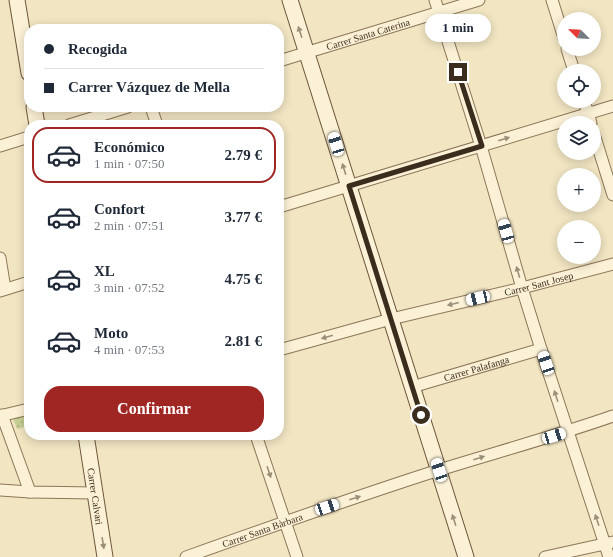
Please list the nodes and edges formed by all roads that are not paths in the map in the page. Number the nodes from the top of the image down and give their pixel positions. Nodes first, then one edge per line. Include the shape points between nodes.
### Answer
1 (18, 0) edge
2 (290, 0) edge
3 (435, 0) edge
4 (479, 0) edge
5 (552, 0) edge
6 (439, 12) junction
7 (557, 16) edge
8 (24, 40) edge
9 (307, 53) junction
10 (284, 60) edge
11 (613, 106) edge
12 (112, 112) edge
13 (593, 116) edge
14 (85, 120) edge
15 (557, 126) edge
16 (24, 139) edge
17 (0, 146) edge
18 (482, 146) junction
19 (601, 156) edge
20 (349, 186) junction
21 (613, 195) edge
22 (284, 206) edge
23 (0, 258) edge
24 (613, 264) edge
25 (24, 284) edge
26 (522, 288) junction
27 (3, 290) edge
28 (391, 319) junction
29 (284, 349) edge
30 (541, 349) junction
31 (412, 387) junction
32 (24, 410) edge
33 (1, 416) edge
34 (613, 416) edge
35 (568, 432) junction
36 (87, 440) edge
37 (258, 440) edge
38 (439, 470) junction
39 (0, 490) edge
40 (30, 492) junction
41 (95, 493) junction
42 (286, 521) junction
43 (610, 541) edge
44 (105, 557) edge
45 (186, 557) edge
46 (297, 557) edge
47 (466, 557) edge
48 (545, 557) edge
49 (609, 557) edge

1 - 8 street
9 -> 2 street
3 - 6 street
4 - 6 street, Carrer Santa Caterina
5 - 7 street
6 - 9 street, Carrer Santa Caterina
6 - 18 street
9 - 10 street, Carrer Santa Caterina
20 -> 9 street
11 - 13 street
12 - 14 street
18 -> 15 street
16 - 17 street
18 - 20 street
26 -> 18 street
19 - 21 street
20 - 22 street
20 - 28 street
23 - 27 street
24 - 26 street, Carrer Sant Josep
25 - 27 street
26 -> 28 street, Carrer Sant Josep
26 - 30 street
28 -> 29 street, Carrer Sant Josep
28 - 31 street
30 - 31 street, Carrer Palafanga
35 -> 30 street
31 - 38 street
32 - 33 street
33 - 40 street
34 - 35 street, Carrer Santa Bàrbara
38 -> 35 street, Carrer Santa Bàrbara
43 -> 35 street
36 - 41 street, Carrer Calvari
37 -> 42 street
42 -> 38 street, Carrer Santa Bàrbara
47 -> 38 street
39 - 40 street
40 - 41 street
41 -> 44 street, Carrer Calvari
42 - 45 street, Carrer Santa Bàrbara
42 - 46 street
43 - 48 street
43 - 49 street

